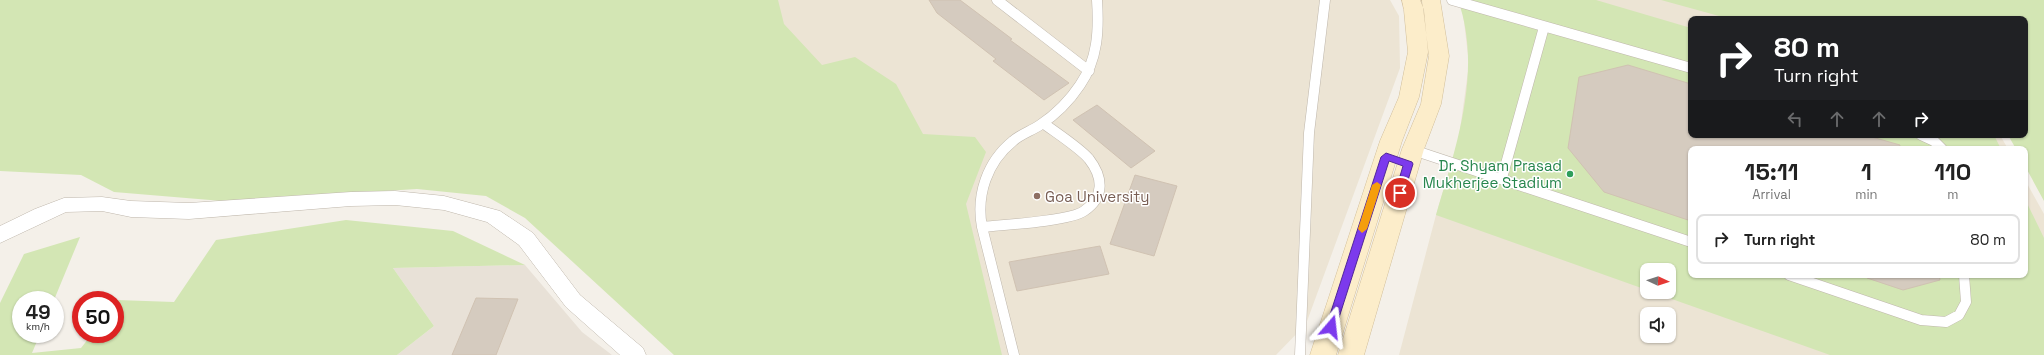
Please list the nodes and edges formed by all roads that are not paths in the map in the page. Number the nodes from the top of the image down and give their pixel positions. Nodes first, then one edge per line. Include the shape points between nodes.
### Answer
1 (997, 0) edge
2 (1097, 0) edge
3 (1325, 0) edge
4 (1411, 0) edge
5 (1431, 0) edge
6 (1452, 0) edge
7 (1544, 27) junction
8 (1688, 67) edge
9 (1088, 71) junction
10 (1043, 123) junction
11 (1928, 138) edge
12 (1939, 146) edge
13 (1386, 157) junction
14 (1411, 157) junction
15 (1502, 178) junction
16 (982, 227) junction
17 (0, 235) edge
18 (1688, 241) edge
19 (1798, 278) edge
20 (1964, 278) edge
21 (635, 355) edge
22 (1014, 355) edge
23 (1300, 355) edge
24 (1323, 355) edge
25 (1351, 355) edge

1 - 9 lane
2 - 9 lane via 1098,38 1093,62
3 - 23 lane via 1309,133
4 - 13 main road via 1418,52 1409,97
5 - 14 main road via 1439,56 1431,104
6 - 7 lane
7 - 8 lane
7 - 15 lane
9 - 10 lane via 1073,96
10 - 16 lane via 1014,140 993,162 980,199
10 - 16 lane via 1088,158 1100,178 1099,196 1084,212 1058,219
11 - 12 lane
13 - 14 main road
13 - 24 main road
14 - 15 lane
14 - 25 main road
15 - 18 lane
16 - 22 lane
17 - 21 street via 42,214 64,206 85,204 189,211 351,199 395,198 444,203 493,216 526,239 573,301
19 - 20 lane via 1921,320 1946,322 1959,315 1966,302

